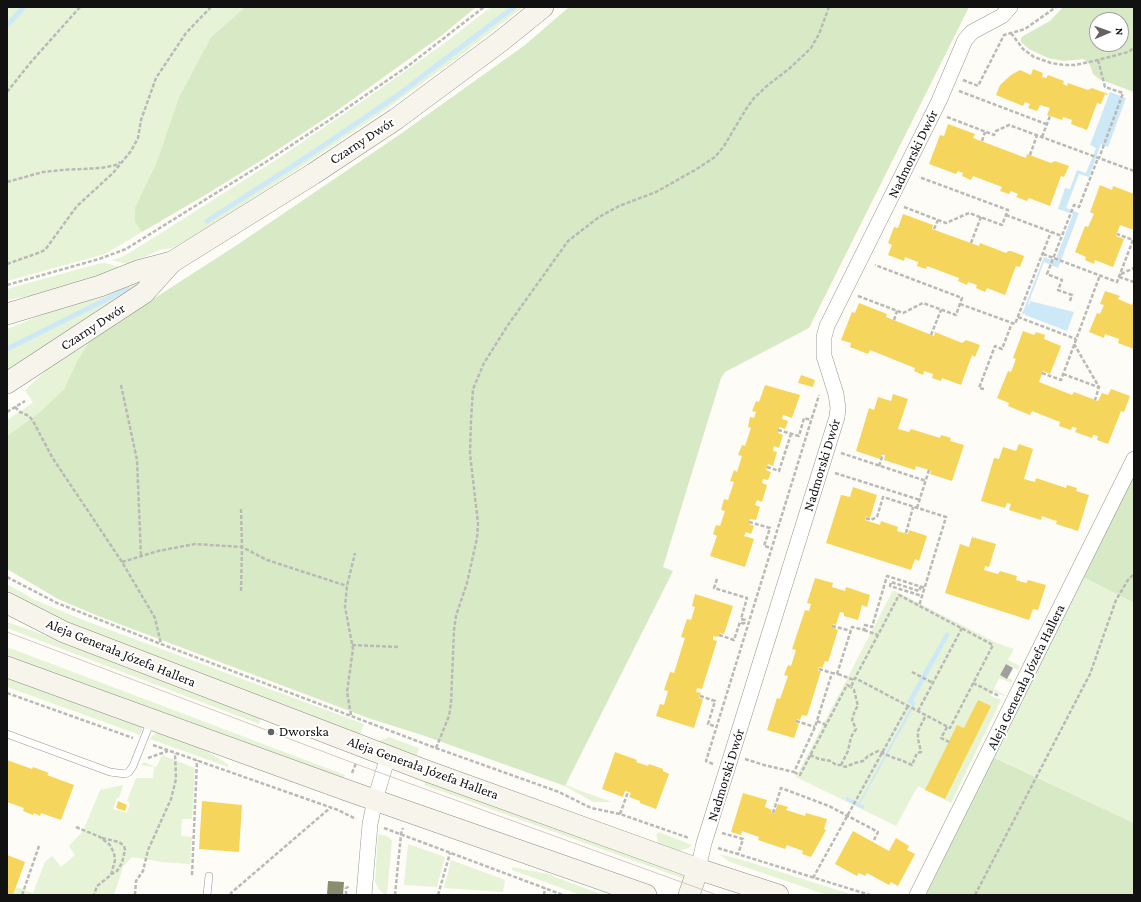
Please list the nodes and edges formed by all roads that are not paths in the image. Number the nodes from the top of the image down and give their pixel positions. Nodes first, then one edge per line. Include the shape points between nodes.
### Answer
1 (543, 7) edge
2 (1008, 9) edge
3 (172, 262) junction
4 (7, 314) edge
5 (7, 384) edge
6 (1134, 459) edge
7 (7, 602) edge
8 (7, 667) edge
9 (151, 719) junction
10 (7, 734) edge
11 (388, 756) junction
12 (375, 800) junction
13 (698, 869) junction
14 (209, 876) dead end
15 (207, 895) edge
16 (364, 895) edge
17 (646, 895) edge
18 (689, 895) edge
19 (778, 895) edge
20 (917, 895) edge

1 - 3 street, Czarny Dwór via 396,119
2 - 13 street, Nadmorski Dwór via 1002,16 972,32 965,40 939,101 827,326 824,356 836,394 837,417
3 - 4 street, Czarny Dwór via 138,270 100,286
3 - 5 street, Czarny Dwór via 144,293
6 - 20 street, Aleja Generała Józefa Hallera
7 - 11 street, Aleja Generała Józefa Hallera via 64,632
8 - 9 street
9 - 10 lane via 134,764 125,774 116,774
9 - 12 street
11 - 12 street
11 - 13 street, Aleja Generała Józefa Hallera
12 - 16 street via 369,832
12 - 17 street
13 - 18 street
13 - 19 street, Aleja Generała Józefa Hallera
14 - 15 lane

